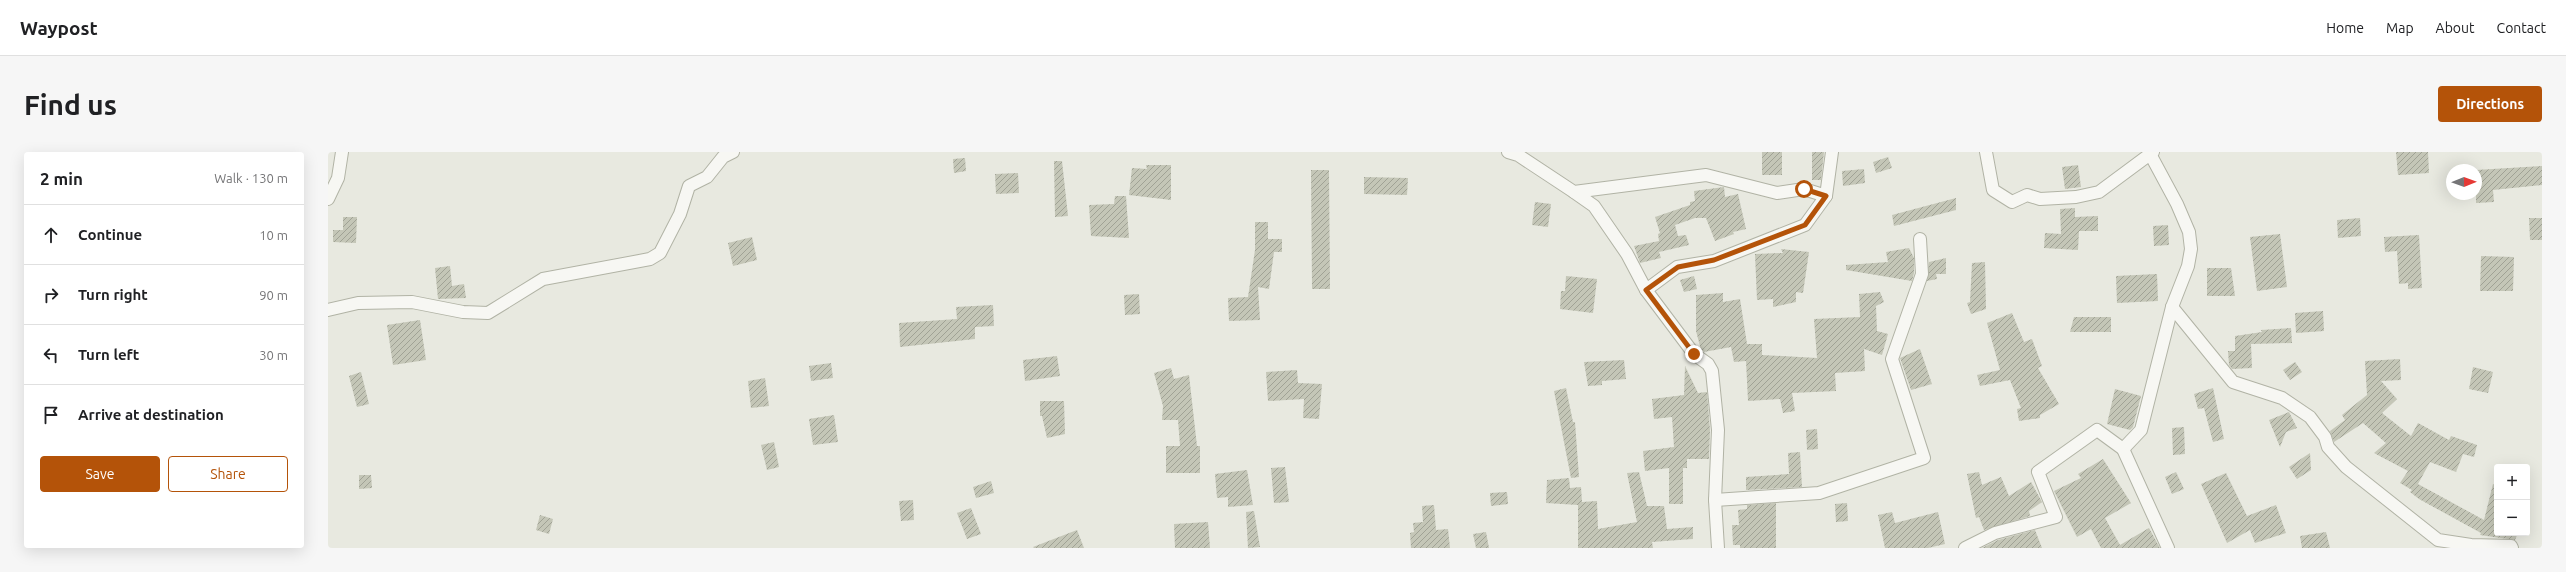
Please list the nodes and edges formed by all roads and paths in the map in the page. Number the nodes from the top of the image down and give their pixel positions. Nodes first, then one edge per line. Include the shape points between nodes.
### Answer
1 (342, 152) edge
2 (733, 152) edge
3 (1508, 152) edge
4 (1832, 152) edge
5 (1986, 152) edge
6 (2150, 153) edge
7 (1574, 192) junction
8 (1826, 196) junction
9 (328, 199) edge
10 (1920, 239) dead end
11 (1646, 290) junction
12 (2172, 307) junction
13 (328, 310) edge
14 (2124, 449) junction
15 (1715, 500) junction
16 (1718, 548) edge
17 (1965, 548) edge
18 (2168, 548) edge
19 (2512, 548) edge

1 - 9 street via 338,178
2 - 13 street via 723,157 707,177 689,186 680,214 660,253 650,259 543,279 488,313 463,312 412,302 358,302
3 - 7 street via 1518,155
4 - 8 street
5 - 6 street via 1993,190 2012,202 2027,195 2040,199 2099,192
6 - 12 street via 2189,232 2191,249 2188,266
7 - 8 street via 1706,175 1777,192 1804,189
7 - 11 street via 1594,206 1627,254
8 - 11 street via 1805,225 1714,260 1678,267
10 - 15 street via 1922,274 1892,359 1924,458 1819,493
11 - 15 street via 1694,354 1708,364 1712,371 1718,430
12 - 14 street via 2141,430
12 - 19 street via 2234,382 2282,398 2310,417 2325,437 2328,447 2346,467 2438,540
14 - 17 street via 2098,430 2038,472 2056,517 1995,533
14 - 18 street
15 - 16 street

